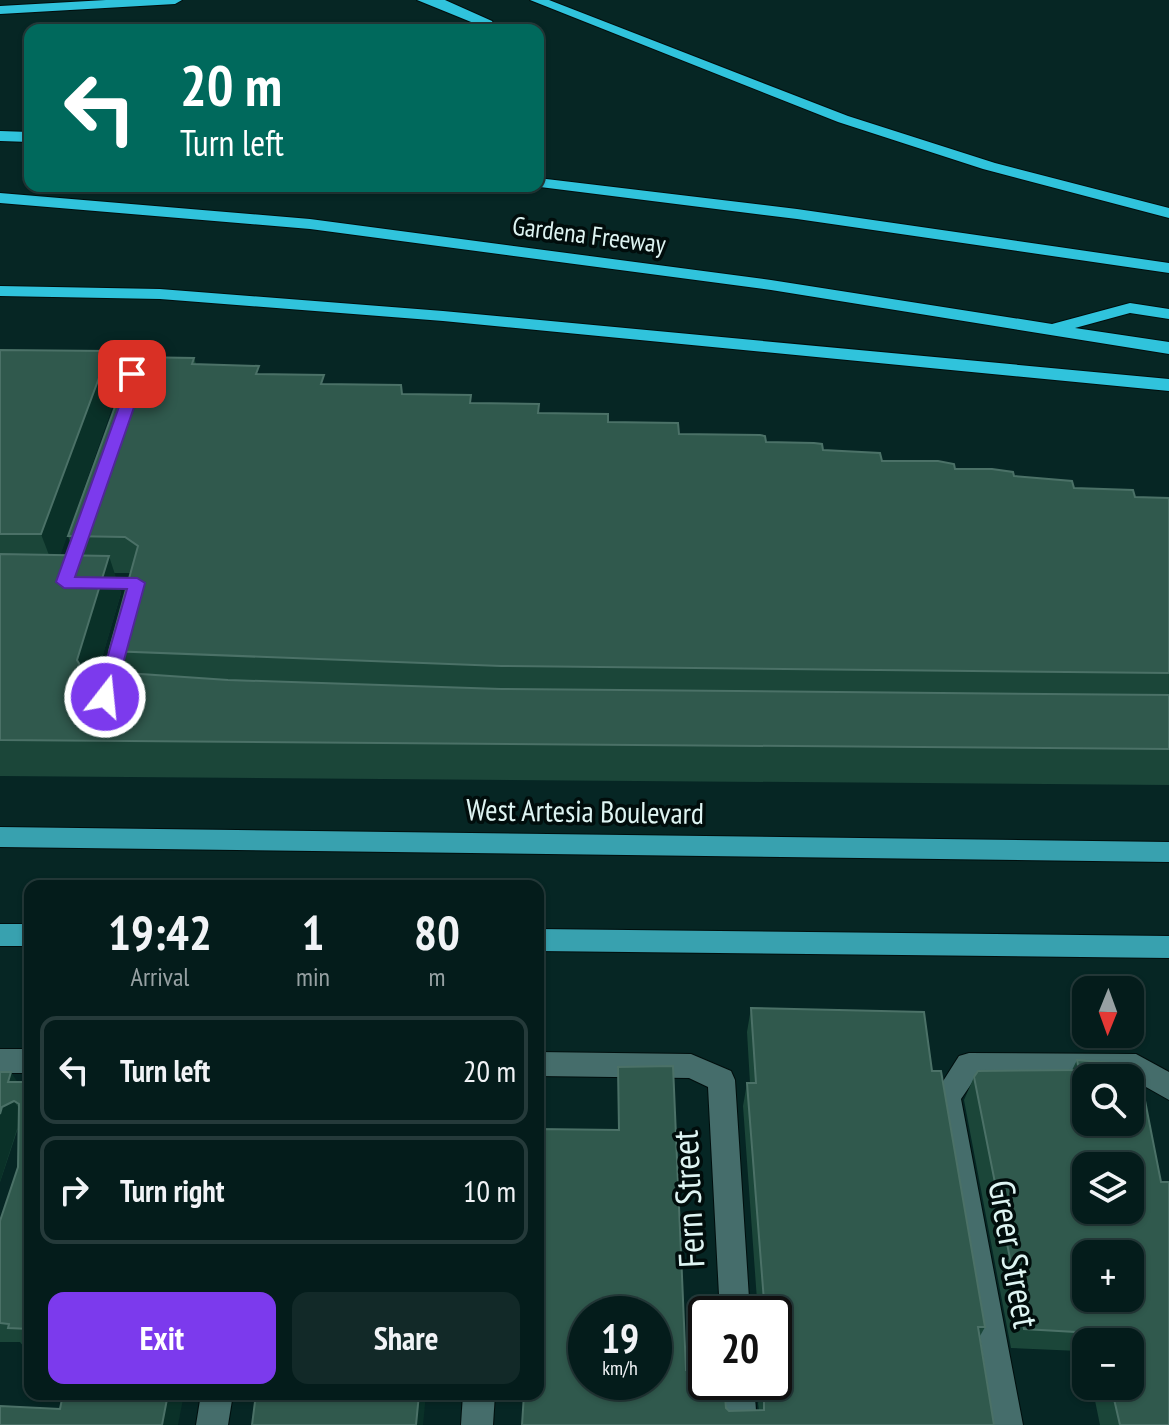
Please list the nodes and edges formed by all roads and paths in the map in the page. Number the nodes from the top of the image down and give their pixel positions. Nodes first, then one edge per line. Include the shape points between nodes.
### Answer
1 (175, 0) edge
2 (424, 0) edge
3 (537, 0) edge
4 (0, 10) edge
5 (487, 24) edge
6 (0, 136) edge
7 (24, 137) edge
8 (544, 184) edge
9 (0, 198) edge
10 (1169, 213) edge
11 (1169, 268) edge
12 (0, 291) edge
13 (1169, 314) edge
14 (1050, 329) junction
15 (1169, 348) edge
16 (59, 374) edge
17 (1169, 385) edge
18 (122, 419) edge
19 (0, 837) edge
20 (1169, 852) edge
21 (0, 935) edge
22 (24, 935) edge
23 (544, 940) edge
24 (1169, 947) edge
25 (0, 1061) edge
26 (24, 1061) edge
27 (544, 1064) edge
28 (1169, 1087) edge
29 (734, 1296) edge
30 (216, 1400) edge
31 (479, 1400) edge
32 (739, 1400) edge
33 (212, 1425) edge
34 (477, 1425) edge
35 (741, 1425) edge
36 (1007, 1425) edge

1 - 4 highway
2 - 5 highway
3 - 10 highway via 843,119 989,166
6 - 7 highway
8 - 11 highway, Gardena Freeway
9 - 14 highway, Gardena Freeway via 310,224 771,285
12 - 17 highway via 160,294 443,316
13 - 14 highway via 1130,308
14 - 15 highway, Gardena Freeway
16 - 18 street via 140,376
19 - 20 main road, West Artesia Boulevard
21 - 22 main road
23 - 24 main road
25 - 26 street
27 - 29 street, Fern Street via 691,1066 721,1080
28 - 36 street, Greer Street via 1136,1066 969,1065 947,1097
30 - 33 street
31 - 34 street
32 - 35 street

